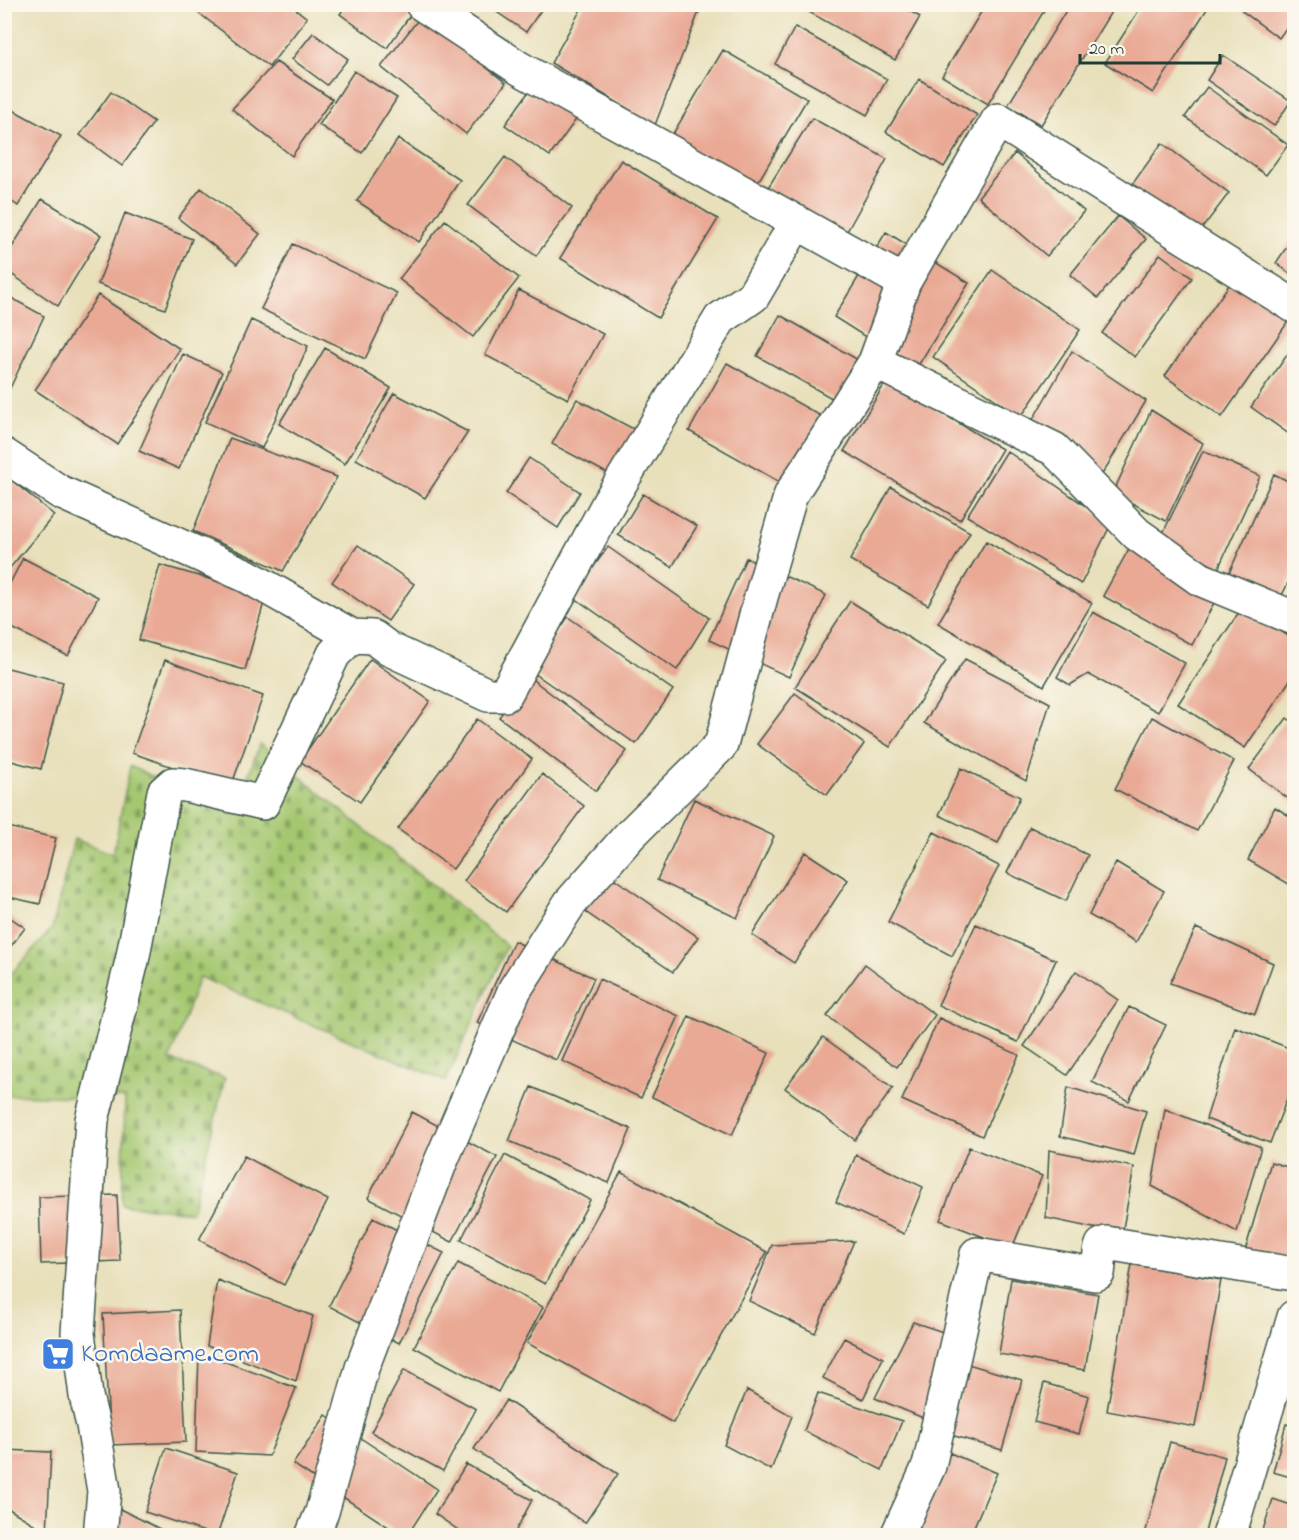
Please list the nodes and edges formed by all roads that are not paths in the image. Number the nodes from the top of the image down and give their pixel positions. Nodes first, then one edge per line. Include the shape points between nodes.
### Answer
1 (422, 4) edge
2 (797, 222) junction
3 (904, 282) junction
4 (1294, 306) edge
5 (875, 362) junction
6 (4, 455) edge
7 (1294, 618) edge
8 (352, 636) junction
9 (1294, 1274) edge
10 (1294, 1317) edge
11 (1230, 1535) edge
12 (100, 1536) edge
13 (312, 1536) edge
14 (897, 1536) edge

1 - 2 street via 519,68
2 - 3 street
2 - 8 street via 753,296 720,319 609,502 506,695 488,695 389,649 373,637
3 - 4 street via 998,120
3 - 5 street
5 - 7 street via 1054,449 1137,534 1200,579
5 - 13 street via 791,494 721,745 630,835 570,903 515,989 439,1166 362,1368
6 - 8 street via 60,492 248,576
8 - 12 street via 334,654 263,803 186,785 173,784 165,792 132,961 92,1120 78,1334 104,1491
9 - 14 street via 1107,1244 1102,1245 1095,1274 978,1254 929,1466
10 - 11 street

